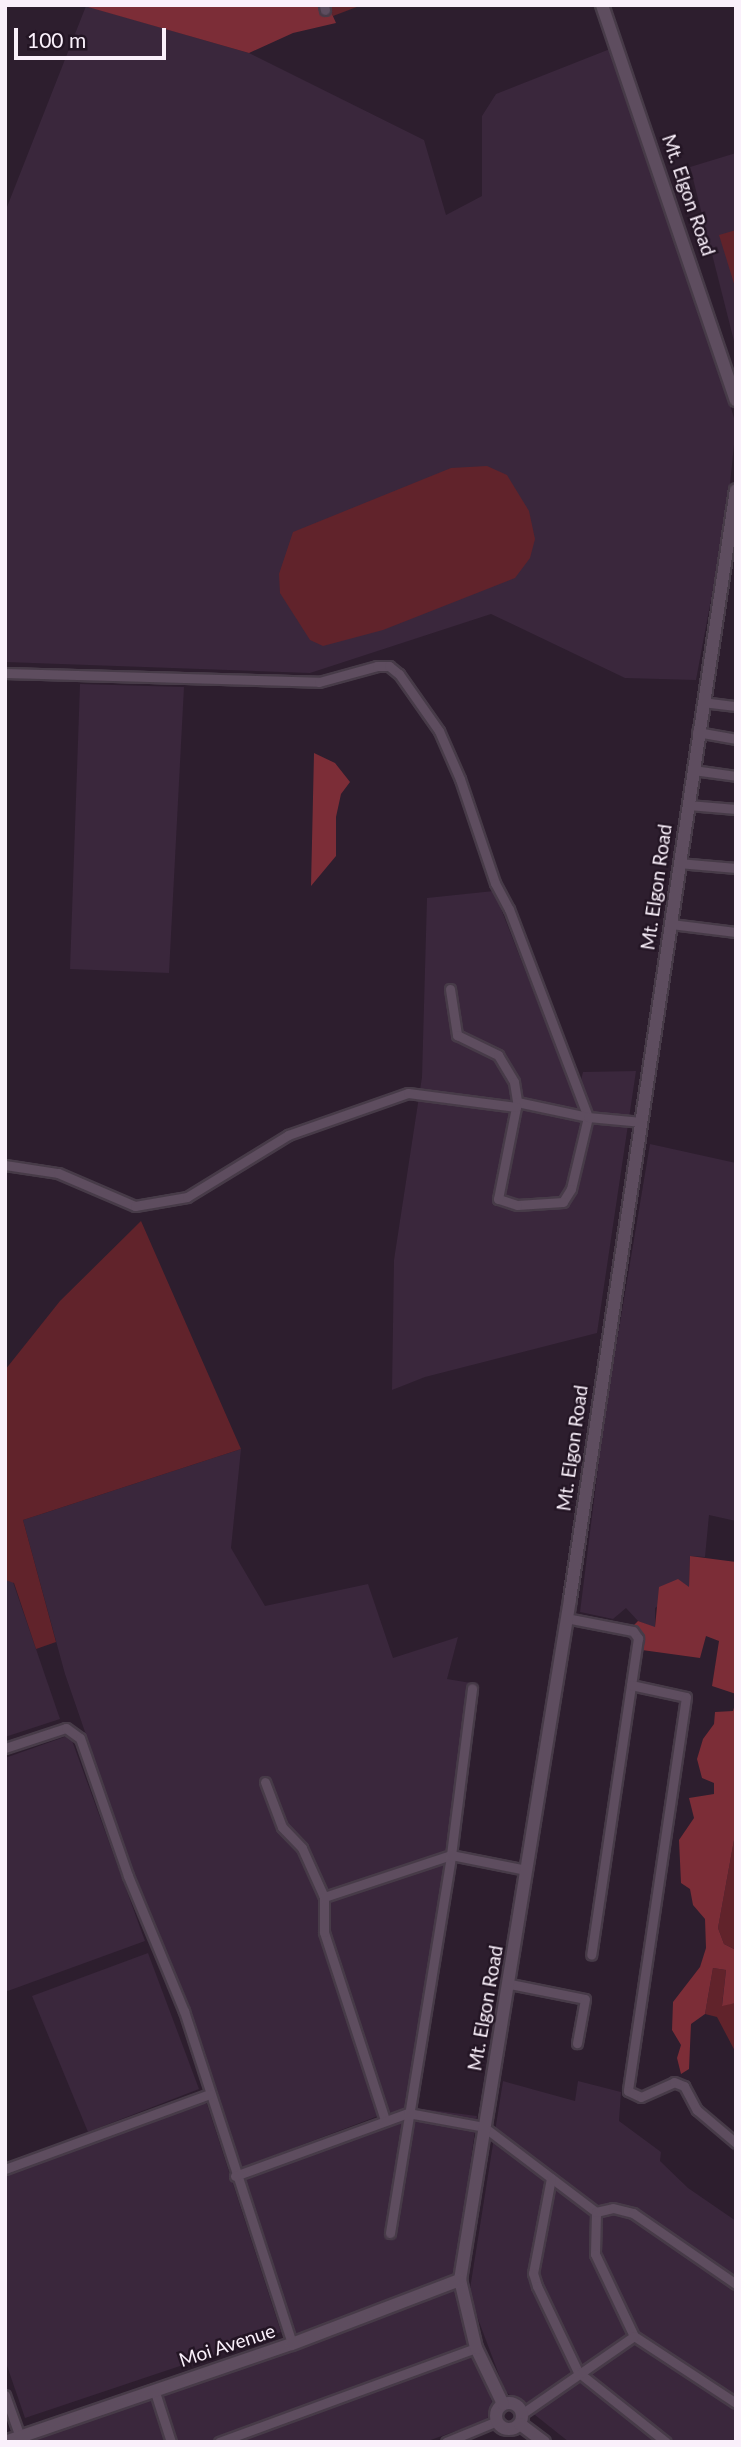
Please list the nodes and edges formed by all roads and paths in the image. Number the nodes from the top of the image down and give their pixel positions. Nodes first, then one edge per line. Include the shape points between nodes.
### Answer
1 (602, 5) edge
2 (736, 400) edge
3 (736, 490) edge
4 (5, 673) edge
5 (702, 702) junction
6 (736, 706) edge
7 (697, 733) junction
8 (736, 739) edge
9 (693, 770) junction
10 (736, 776) edge
11 (688, 805) junction
12 (736, 809) edge
13 (678, 863) junction
14 (736, 869) edge
15 (671, 924) junction
16 (736, 932) edge
17 (450, 989) dead end
18 (516, 1105) junction
19 (588, 1117) junction
20 (642, 1122) junction
21 (5, 1165) edge
22 (566, 1618) junction
23 (631, 1685) junction
24 (472, 1688) dead end
25 (5, 1748) edge
26 (265, 1782) dead end
27 (451, 1855) junction
28 (526, 1870) junction
29 (324, 1897) junction
30 (591, 1955) dead end
31 (510, 1984) junction
32 (577, 2043) dead end
33 (210, 2094) junction
34 (408, 2113) junction
35 (385, 2120) junction
36 (484, 2127) junction
37 (736, 2143) edge
38 (5, 2169) edge
39 (235, 2176) junction
40 (551, 2178) junction
41 (596, 2212) junction
42 (390, 2233) dead end
43 (460, 2280) junction
44 (736, 2284) edge
45 (634, 2336) junction
46 (292, 2344) junction
47 (476, 2348) junction
48 (579, 2372) junction
49 (154, 2389) junction
50 (5, 2395) edge
51 (736, 2403) edge
52 (503, 2404) junction
53 (522, 2418) junction
54 (497, 2421) junction
55 (20, 2437) junction
56 (5, 2442) edge
57 (171, 2442) edge
58 (219, 2442) edge
59 (446, 2442) edge
60 (544, 2442) edge
61 (666, 2442) edge

1 - 2 street, Mt. Elgon Road
3 - 5 street, Mt. Elgon Road
4 - 19 street via 319,682 389,666 439,731
5 - 6 street
5 - 7 street, Mt. Elgon Road
7 - 8 street
7 - 9 street, Mt. Elgon Road
9 - 10 street
9 - 11 street, Mt. Elgon Road
11 - 12 street
11 - 13 street, Mt. Elgon Road
13 - 14 street
13 - 15 street, Mt. Elgon Road
15 - 16 street
15 - 20 street, Mt. Elgon Road
17 - 18 street via 457,1035 498,1055 514,1082
18 - 19 street
18 - 19 street via 498,1199 508,1205 550,1204 568,1197
18 - 21 street via 408,1093 289,1135 187,1196 135,1206 58,1173
19 - 20 street
20 - 22 street, Mt. Elgon Road
22 - 23 street via 633,1631 638,1638
22 - 28 street, Mt. Elgon Road
23 - 30 street
23 - 37 street via 686,1697 628,2091 641,2097 674,2082 684,2086 697,2110
24 - 27 street
25 - 33 street via 66,1728 80,1738 128,1876 184,2011
26 - 29 street via 282,1828 302,1848
27 - 28 street
27 - 29 street
27 - 34 street
28 - 31 street, Mt. Elgon Road
29 - 35 street via 324,1932
31 - 32 street via 584,1999
31 - 36 street, Mt. Elgon Road
33 - 38 street
33 - 39 street
34 - 35 street
34 - 36 street
34 - 42 street
35 - 39 street
36 - 40 street
36 - 43 street, Mt. Elgon Road
39 - 46 street
40 - 41 street
40 - 48 street via 533,2273
41 - 44 street via 613,2208 633,2213
41 - 45 street via 595,2255
43 - 46 street, Moi Avenue
43 - 47 street, Mt. Elgon Road
45 - 48 street
45 - 51 street
46 - 49 street, Moi Avenue
47 - 52 street, Mt. Elgon Road
47 - 58 street
48 - 53 street
48 - 61 street
49 - 55 street, Moi Avenue
49 - 57 street
50 - 55 street
52 - 53 street via 516,2403
52 - 54 street
53 - 54 street via 508,2429
53 - 60 street
54 - 59 street
55 - 56 street, Moi Avenue

